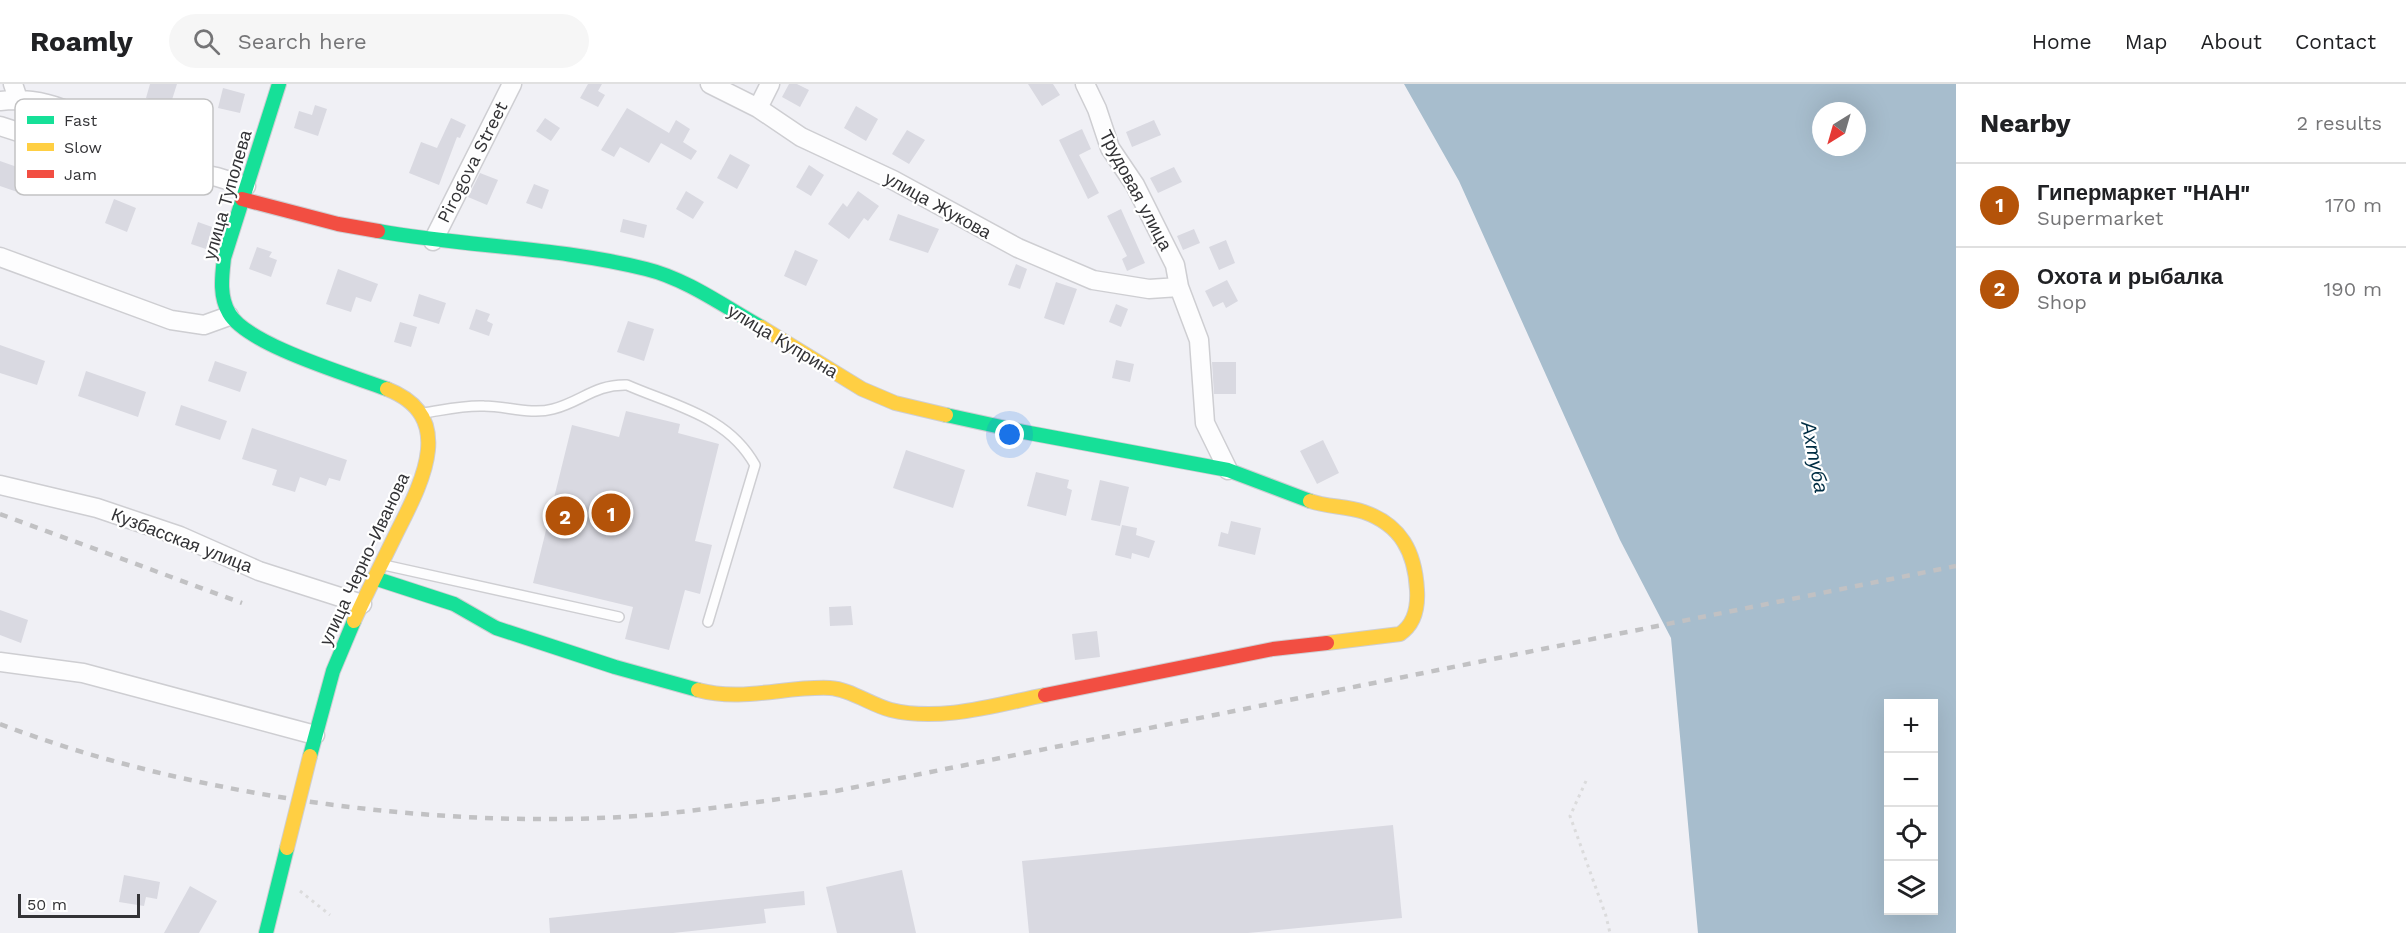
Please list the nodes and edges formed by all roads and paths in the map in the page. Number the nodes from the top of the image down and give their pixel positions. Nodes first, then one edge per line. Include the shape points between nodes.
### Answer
1 (279, 84) edge
2 (512, 84) edge
3 (710, 84) edge
4 (770, 84) edge
5 (1085, 84) edge
6 (10, 95) edge
7 (26, 99) edge
8 (758, 108) junction
9 (0, 126) edge
10 (15, 131) edge
11 (213, 176) edge
12 (244, 193) junction
13 (433, 241) junction
14 (0, 257) edge
15 (1179, 287) junction
16 (229, 316) junction
17 (421, 414) junction
18 (1228, 470) junction
19 (0, 485) edge
20 (381, 564) junction
21 (374, 578) junction
22 (362, 604) junction
23 (619, 617) dead end
24 (708, 622) dead end
25 (0, 662) edge
26 (315, 735) junction
27 (1586, 782) dead end
28 (300, 891) dead end
29 (330, 915) dead end
30 (266, 933) edge
31 (1610, 933) edge

1 - 12 street, улица Туполева
2 - 13 street, Pirogova Street
3 - 8 street, улица Жукова
4 - 8 street
5 - 15 street, Трудовая улица via 1110,148 1136,185 1167,245
6 - 7 street
8 - 15 street, улица Жукова via 801,137 893,180 1018,248 1093,280 1149,290
9 - 10 street, улица Куприна
11 - 12 street, улица Куприна
12 - 13 street, улица Куприна via 338,224
12 - 16 street, улица Туполева via 224,258 221,285
13 - 18 street, улица Куприна via 582,257 648,269 683,283 862,389 895,403 1001,428
14 - 16 street via 171,320 204,325
15 - 18 street, Трудовая улица via 1199,340 1205,423
16 - 17 street via 238,328 255,338 402,395
17 - 20 street, улица Черно-Иванова via 428,434 428,459 421,484
17 - 24 lane via 467,406 553,410 613,385 627,386 715,422 746,450 755,465
18 - 21 street, улица Куприна via 1321,505 1364,512 1400,533 1416,565 1418,606 1408,629 1400,634 1218,659 944,714 920,714 890,710 832,688 738,696 714,694 496,628 454,604
19 - 22 street, Кузбасская улица via 97,508 180,536 259,571
20 - 21 street, улица Черно-Иванова
20 - 23 lane
21 - 22 street, улица Черно-Иванова
22 - 26 street, улица Черно-Иванова via 333,671
25 - 26 street via 82,674
26 - 30 street, улица Черно-Иванова, bridge
27 - 31 path via 1570,816
28 - 29 path

